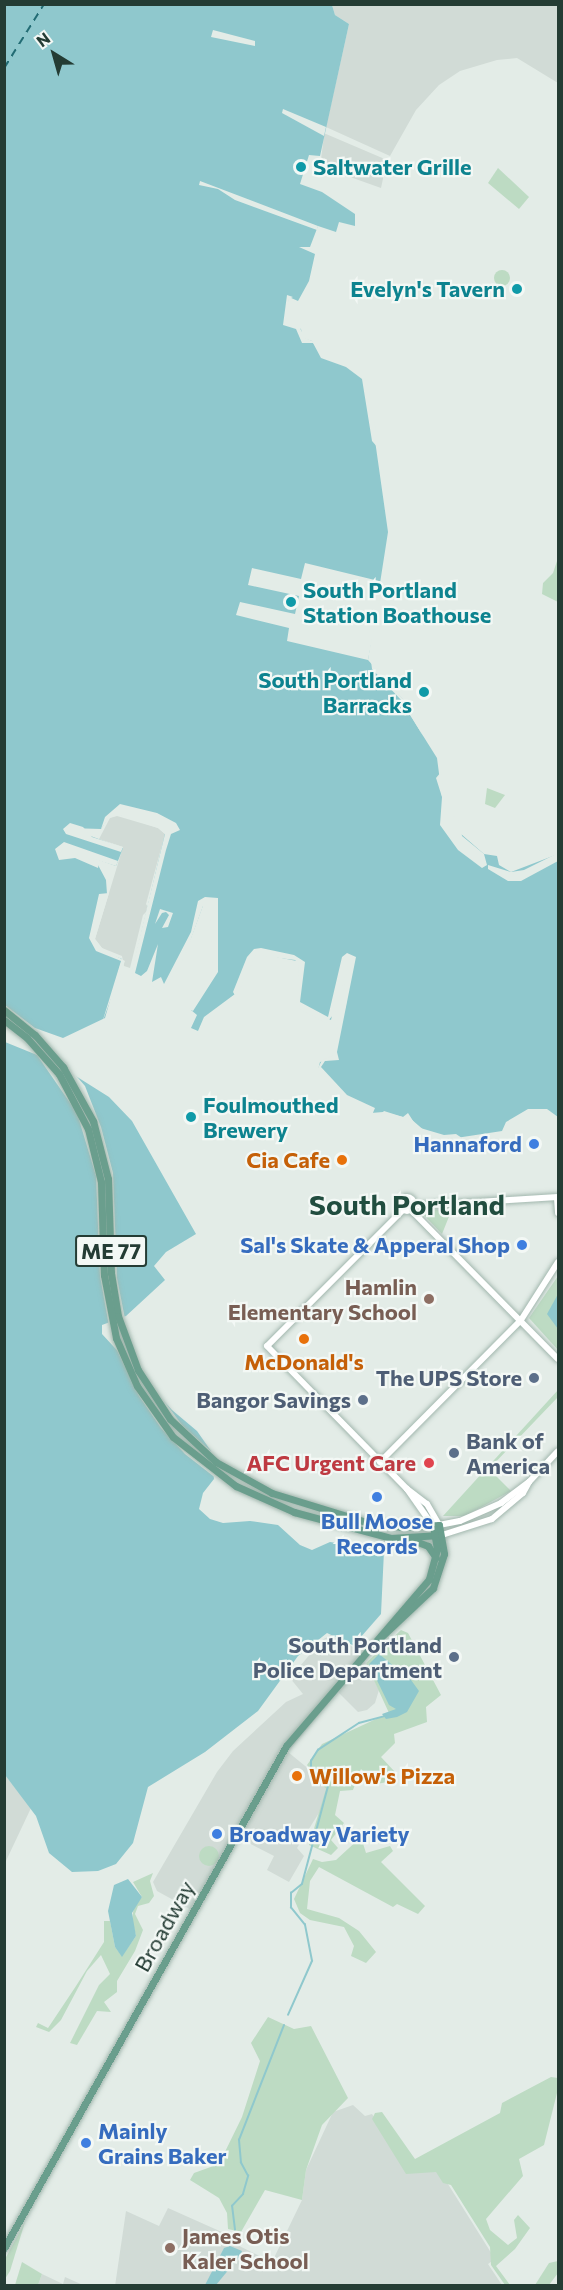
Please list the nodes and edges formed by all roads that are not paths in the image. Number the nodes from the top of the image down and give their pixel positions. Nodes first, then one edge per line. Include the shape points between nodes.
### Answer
1 (4, 1010) edge
2 (4, 1020) edge
3 (558, 1197) edge
4 (409, 1209) junction
5 (558, 1213) edge
6 (558, 1262) edge
7 (521, 1320) junction
8 (558, 1359) edge
9 (558, 1451) edge
10 (380, 1462) junction
11 (529, 1482) junction
12 (436, 1526) junction
13 (439, 1535) junction
14 (410, 1539) junction
15 (436, 1558) junction
16 (379, 1639) junction
17 (4, 2248) edge

1 - 12 main road, ME 77 via 35,1035 63,1066 93,1121 108,1179 115,1302 138,1370 157,1402 184,1434 241,1478 339,1516 392,1526
2 - 14 main road, ME 77 via 27,1038 59,1074 88,1129 101,1182 106,1294 116,1338 137,1386 173,1437 236,1486 321,1521
3 - 4 street
3 - 5 street
4 - 7 street
4 - 10 street via 267,1346
6 - 7 street
7 - 8 street
7 - 10 street
9 - 11 street, ME 77
10 - 12 street via 427,1504
11 - 12 street, ME 77 via 488,1511
11 - 13 street, ME 77 via 523,1493 492,1519
12 - 13 main road
13 - 14 main road, ME 77
13 - 15 main road, Broadway
13 - 16 main road, Broadway via 442,1564 433,1588
14 - 15 main road via 428,1546
15 - 16 main road, Broadway via 427,1582
16 - 17 main road, Broadway via 281,1753

